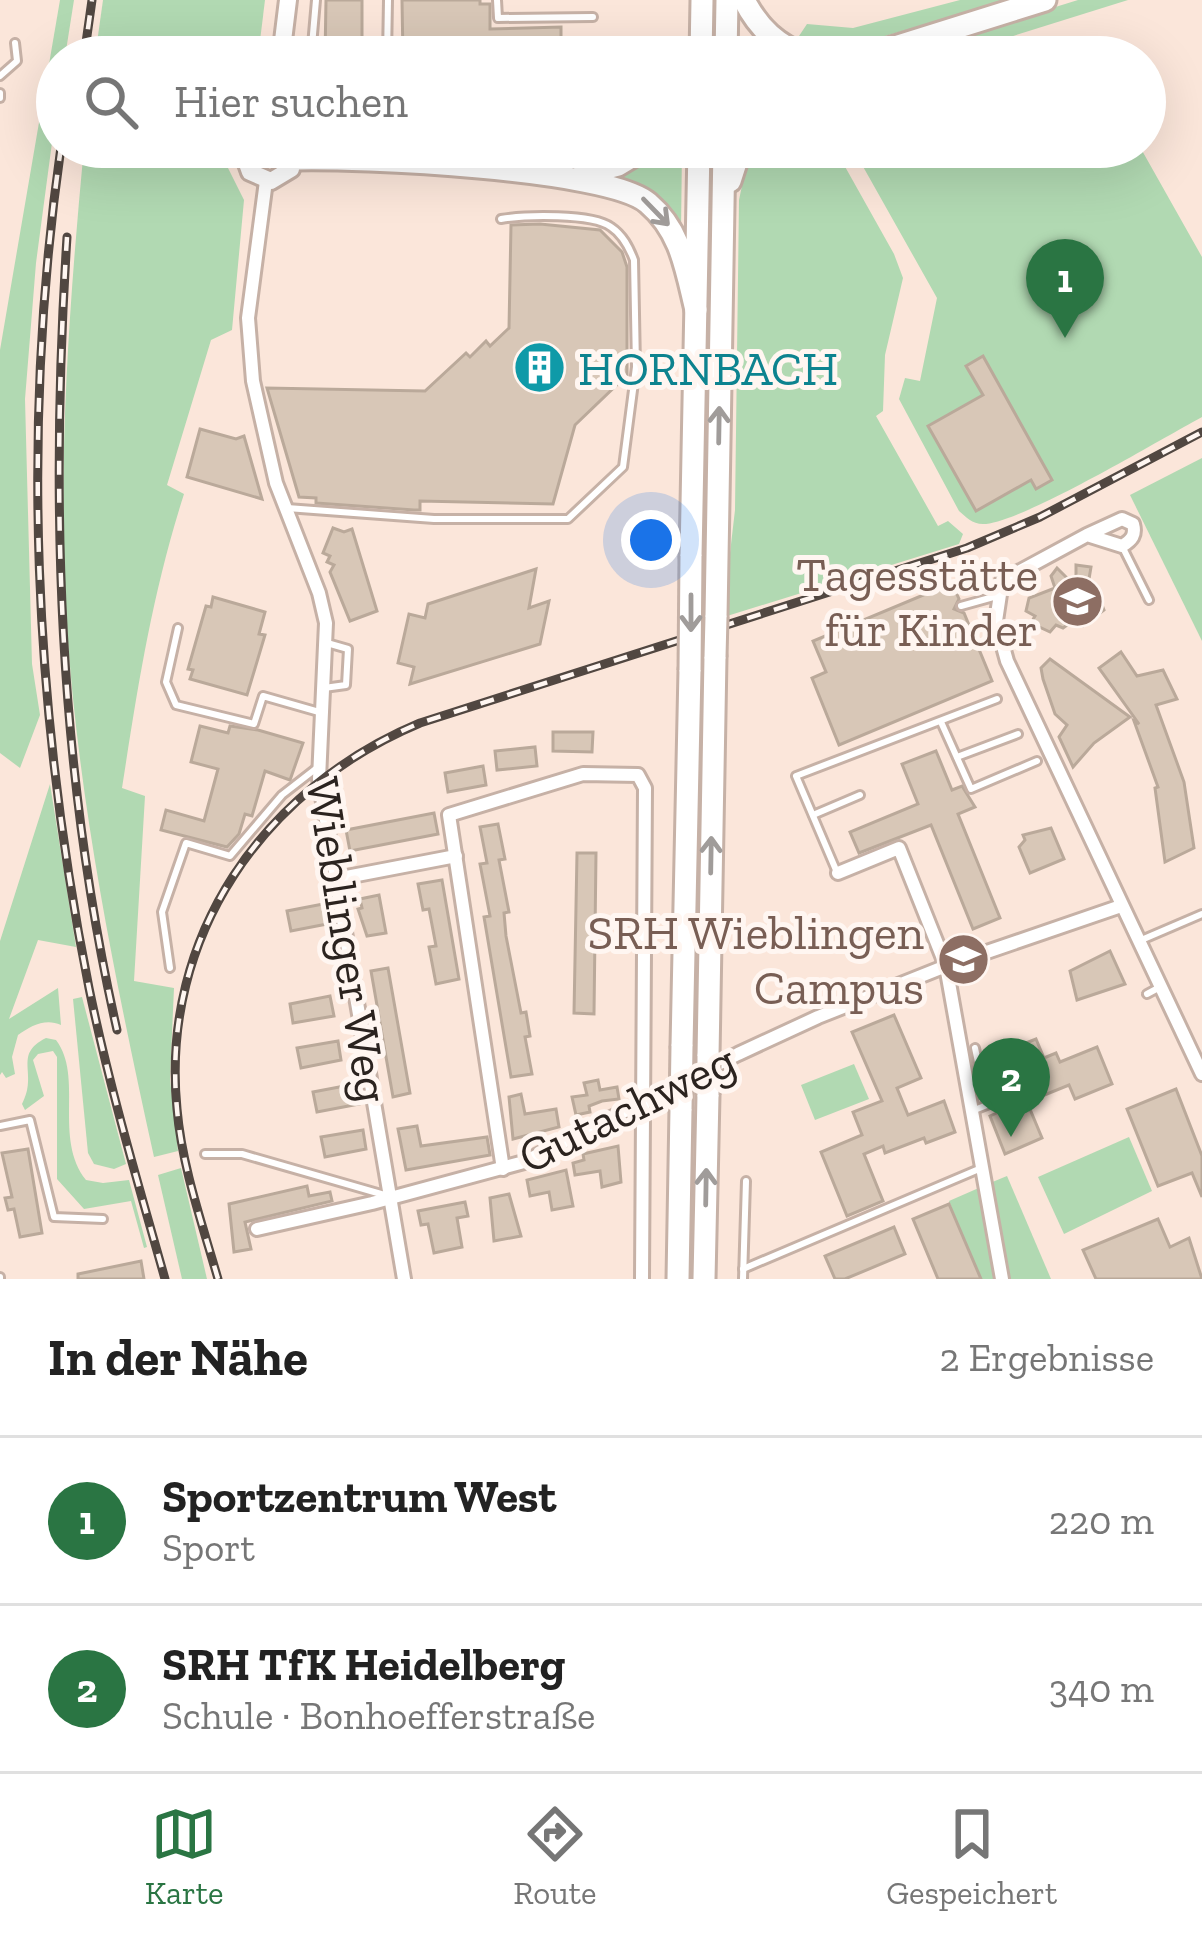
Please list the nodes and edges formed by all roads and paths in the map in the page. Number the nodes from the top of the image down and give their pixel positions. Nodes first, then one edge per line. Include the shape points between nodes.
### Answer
1 (288, 0) edge
2 (316, 0) edge
3 (388, 0) edge
4 (497, 0) edge
5 (702, 0) edge
6 (727, 0) edge
7 (744, 0) edge
8 (1045, 0) edge
9 (593, 17) dead end
10 (284, 36) edge
11 (313, 36) edge
12 (388, 36) edge
13 (701, 36) edge
14 (726, 36) edge
15 (770, 36) edge
16 (930, 36) edge
17 (14, 43) dead end
18 (0, 76) edge
19 (248, 168) edge
20 (288, 168) edge
21 (466, 168) edge
22 (608, 168) edge
23 (699, 168) edge
24 (724, 168) edge
25 (734, 168) edge
26 (558, 177) junction
27 (266, 181) junction
28 (723, 205) junction
29 (501, 219) dead end
30 (696, 310) junction
31 (284, 507) junction
32 (1087, 535) junction
33 (1122, 546) junction
34 (997, 596) junction
35 (1149, 600) dead end
36 (961, 605) dead end
37 (178, 628) dead end
38 (327, 644) junction
39 (324, 688) junction
40 (997, 699) dead end
41 (322, 713) junction
42 (941, 722) junction
43 (1018, 734) dead end
44 (957, 757) junction
45 (1037, 760) dead end
46 (318, 766) junction
47 (860, 795) dead end
48 (812, 815) junction
49 (456, 856) junction
50 (838, 873) joint
51 (336, 879) junction
52 (1121, 906) junction
53 (1202, 914) edge
54 (1138, 941) junction
55 (946, 966) junction
56 (170, 968) dead end
57 (975, 1048) dead end
58 (1202, 1074) edge
59 (643, 1101) junction
60 (972, 1111) junction
61 (0, 1126) edge
62 (205, 1154) dead end
63 (982, 1167) junction
64 (503, 1169) junction
65 (746, 1180) dead end
66 (391, 1197) junction
67 (103, 1219) dead end
68 (257, 1229) dead end
69 (743, 1269) junction
70 (404, 1279) edge
71 (642, 1279) edge
72 (678, 1279) edge
73 (704, 1279) edge
74 (743, 1279) edge
75 (1003, 1279) edge

1 - 10 main road
2 - 11 lane
3 - 12 lane
4 - 9 lane via 498,18
5 - 13 highway
6 - 14 highway
7 - 15 highway
8 - 16 highway
17 - 18 lane via 17,61
19 - 27 main road
20 - 27 main road
21 - 26 highway
22 - 26 highway
23 - 30 highway
24 - 28 highway
25 - 28 highway
26 -> 30 highway via 615,186 666,220
27 - 31 street, Wieblinger Weg via 249,347
73 -> 28 highway, bridge
29 - 31 lane via 596,219 628,245 636,367 622,467 568,519
30 -> 72 highway, bridge
31 - 38 street, Wieblinger Weg via 319,592
32 - 33 street
32 - 33 street via 1128,519 1135,531
32 - 34 street via 1002,581
33 - 35 lane
34 - 36 lane
34 - 52 street via 1006,661
37 - 41 lane via 166,682 176,705 254,724 263,696
38 - 39 street, Wieblinger Weg
38 - 39 lane via 348,649 346,685
39 - 41 street, Wieblinger Weg
40 - 42 lane
41 - 46 street, Wieblinger Weg
42 - 44 lane
42 - 48 lane via 796,776
43 - 44 lane
44 - 45 lane via 971,790
46 - 51 street, Wieblinger Weg
46 - 56 lane via 230,856 186,843 163,912
47 - 48 lane
48 - 50 lane
49 - 51 street
49 - 59 street via 449,815 583,774 642,778
49 - 64 street
50 - 55 street via 899,848
51 - 66 street, Wieblinger Weg
52 - 54 street
52 - 55 street, Gutachweg
53 - 54 lane
54 - 58 street via 1153,990
55 - 59 street, Gutachweg
55 - 60 street
57 - 60 lane via 987,1105
59 - 64 street, Gutachweg
59 - 71 street
60 - 63 street
61 - 67 lane via 30,1120 54,1217
62 - 66 lane via 242,1154
63 - 69 lane
63 - 75 street
64 - 66 street, Gutachweg
65 - 69 lane
66 - 68 street, Gutachweg
66 - 70 street, Wieblinger Weg
69 - 74 lane

